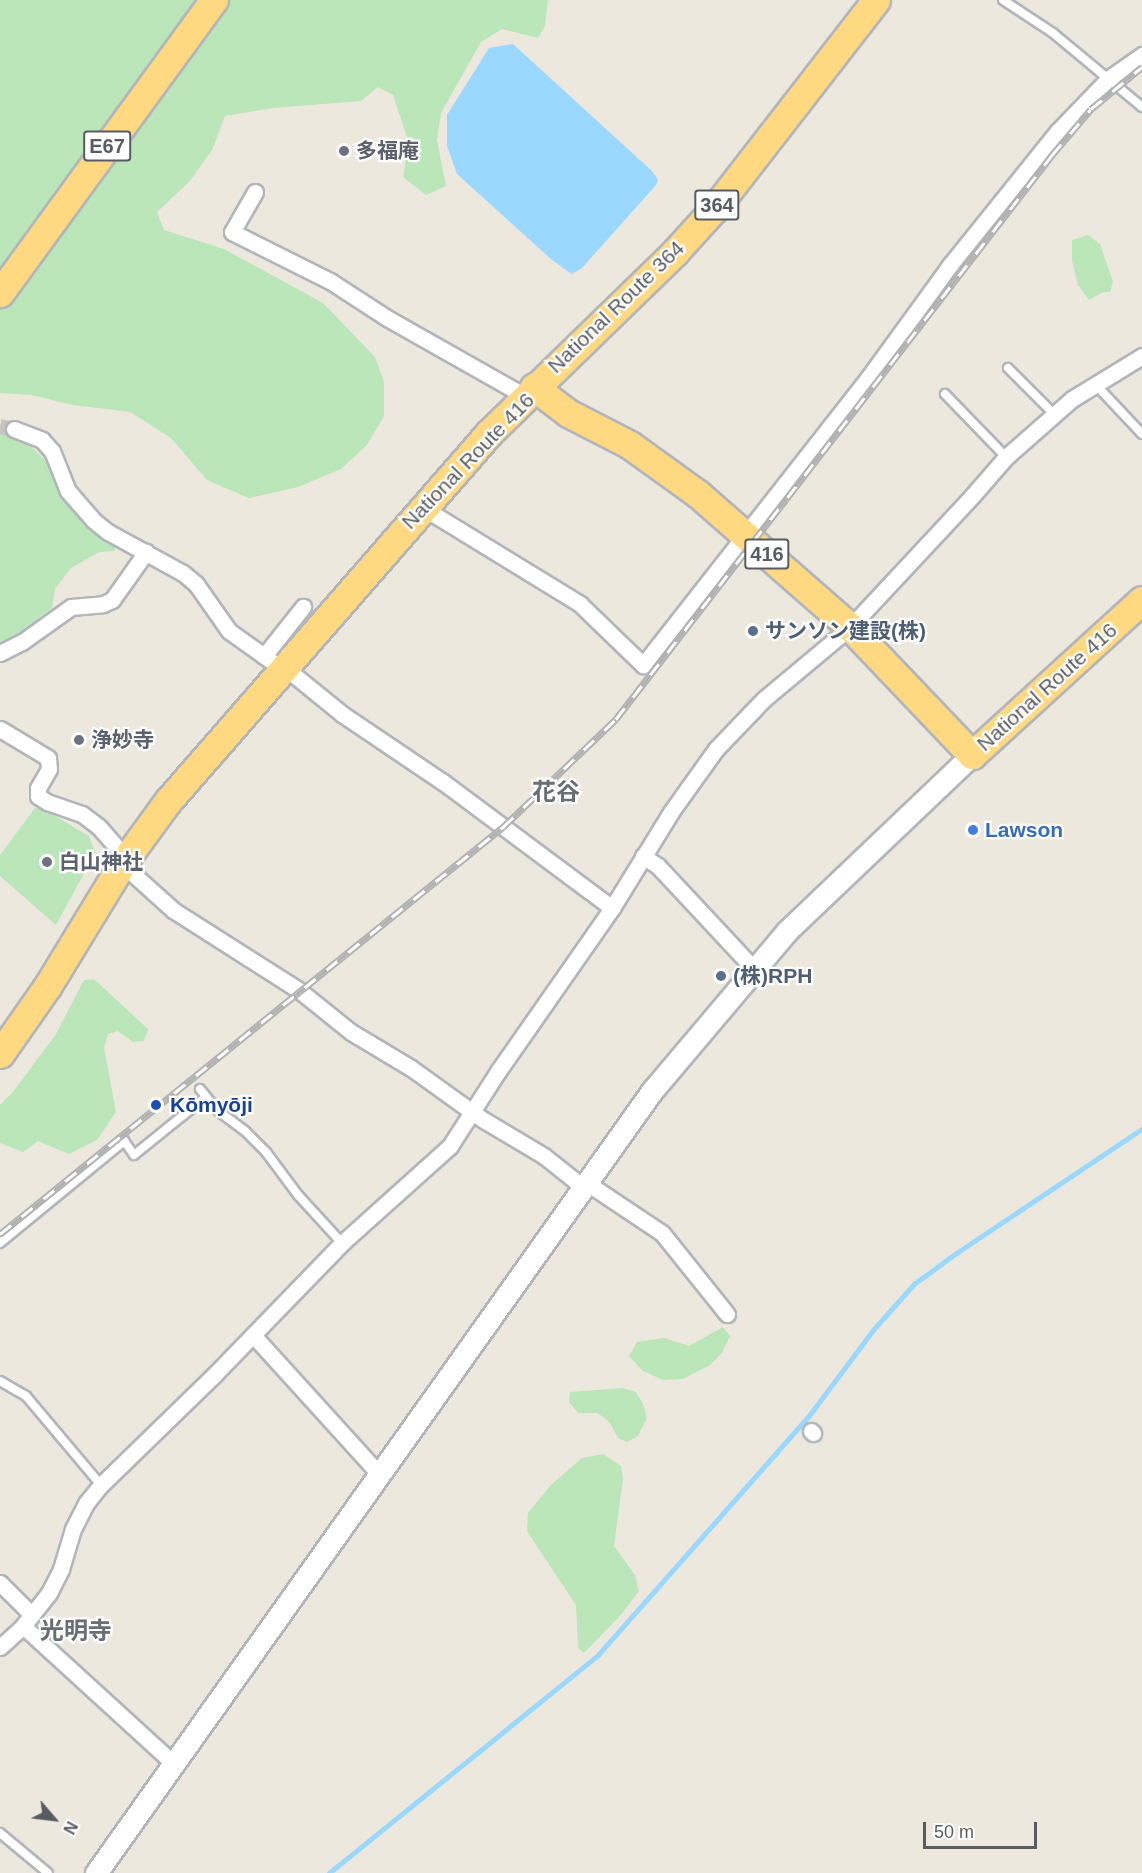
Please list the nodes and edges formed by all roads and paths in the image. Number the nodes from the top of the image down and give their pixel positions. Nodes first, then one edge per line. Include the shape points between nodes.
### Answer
1 (214, 0) edge
2 (876, 0) edge
3 (1003, 0) edge
4 (1142, 55) edge
5 (1108, 78) junction
6 (1142, 107) edge
7 (255, 192) dead end
8 (0, 293) edge
9 (1142, 356) edge
10 (1008, 368) dead end
11 (1096, 385) junction
12 (530, 392) junction
13 (945, 394) dead end
14 (1054, 414) junction
15 (14, 429) tunnel mouth
16 (1142, 434) edge
17 (1006, 457) junction
18 (422, 507) junction
19 (745, 535) junction
20 (146, 552) junction
21 (1142, 600) edge
22 (303, 607) dead end
23 (850, 627) junction
24 (0, 653) edge
25 (276, 664) junction
26 (0, 729) edge
27 (972, 755) junction
28 (643, 856) junction
29 (124, 861) junction
30 (612, 908) junction
31 (754, 969) junction
32 (0, 1054) edge
33 (200, 1089) dead end
34 (206, 1097) junction
35 (472, 1112) junction
36 (585, 1185) junction
37 (0, 1243) edge
38 (342, 1243) junction
39 (727, 1314) dead end
40 (254, 1335) junction
41 (0, 1381) edge
42 (380, 1474) junction
43 (101, 1485) junction
44 (0, 1583) edge
45 (27, 1621) junction
46 (0, 1647) edge
47 (174, 1764) junction
48 (0, 1833) edge
49 (48, 1873) edge
50 (96, 1873) edge

1 - 8 highway, E67
2 - 12 highway, National Route 364 / 364 via 714,209
3 - 5 lane via 1049,29
4 - 5 street
5 - 6 lane
5 - 19 street via 1057,132 950,265 868,378
7 - 12 street via 232,232 330,281 387,318
9 - 11 street
10 - 14 lane
11 - 14 street
11 - 16 lane
12 - 18 highway, National Route 416
12 - 19 highway, National Route 416 / 416 via 671,473
13 - 17 lane
14 - 17 street
15 - 20 street via 42,440 52,451 68,491 93,520
17 - 23 street
18 - 19 street via 580,604 644,665
18 - 25 highway, National Route 416
19 - 23 highway, National Route 416 / 416
20 - 24 street via 112,600 71,607
20 - 25 street via 196,584 229,631
21 - 27 highway, National Route 416
22 - 25 street
23 - 27 highway, National Route 416 / 416
23 - 28 street via 764,699 716,750
25 - 29 highway, National Route 416
25 - 30 street
26 - 29 street via 48,758 49,769 38,788 38,796 82,814 99,827
27 - 31 street via 824,893
28 - 30 street
28 - 31 street
29 - 32 highway, National Route 416 via 47,987
29 - 35 street via 173,910 300,991 351,1032 411,1068
30 - 35 street
31 - 36 street via 652,1091
33 - 34 lane
34 - 37 lane via 134,1155 124,1141
34 - 38 lane via 266,1152 298,1195
35 - 36 street
35 - 38 street via 435,1162
36 - 39 street via 662,1233
36 - 42 street
38 - 40 street
40 - 42 street
40 - 43 street
41 - 43 lane via 26,1396
42 - 47 street
43 - 45 street via 73,1529 49,1593
44 - 45 street
45 - 46 street
45 - 47 street
47 - 50 street
48 - 49 lane

